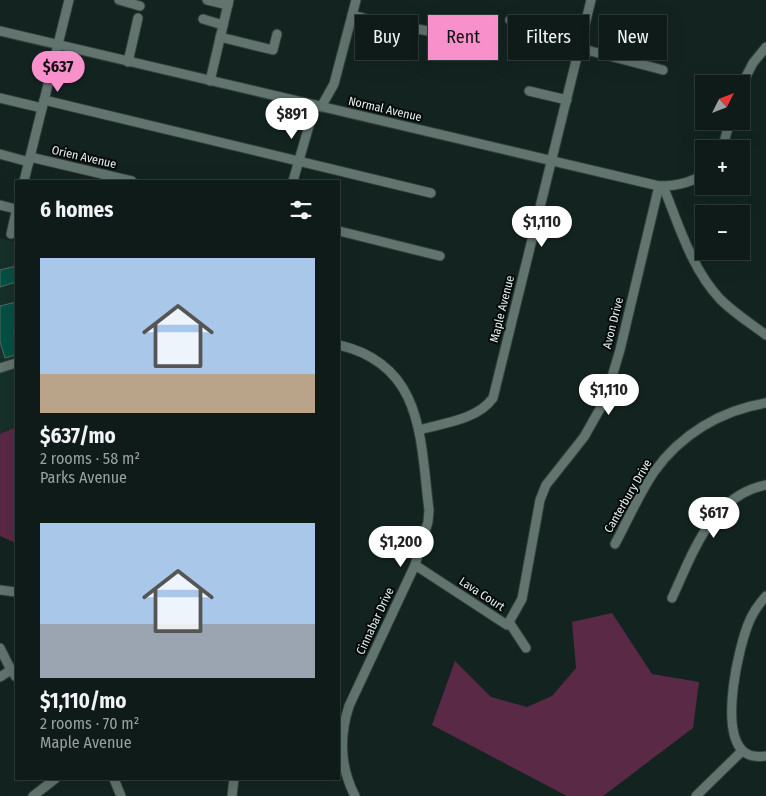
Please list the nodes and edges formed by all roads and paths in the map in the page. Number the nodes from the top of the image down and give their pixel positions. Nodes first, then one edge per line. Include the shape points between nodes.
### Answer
1 (69, 0) edge
2 (119, 0) edge
3 (207, 0) edge
4 (356, 0) edge
5 (591, 0) edge
6 (229, 3) edge
7 (140, 6) dead end
8 (352, 15) junction
9 (588, 15) edge
10 (138, 18) dead end
11 (203, 19) dead end
12 (223, 25) junction
13 (0, 31) edge
14 (428, 31) dead end
15 (277, 34) dead end
16 (220, 38) junction
17 (58, 45) junction
18 (766, 47) edge
19 (589, 51) edge
20 (576, 60) edge
21 (128, 62) junction
22 (663, 70) dead end
23 (747, 75) edge
24 (210, 81) junction
25 (529, 91) dead end
26 (0, 98) edge
27 (567, 100) junction
28 (43, 104) junction
29 (318, 106) junction
30 (0, 154) edge
31 (29, 160) junction
32 (551, 160) junction
33 (298, 161) junction
34 (695, 179) edge
35 (24, 180) edge
36 (127, 180) edge
37 (293, 180) edge
38 (661, 186) junction
39 (431, 192) dead end
40 (0, 205) edge
41 (15, 210) edge
42 (15, 218) edge
43 (0, 231) edge
44 (340, 231) edge
45 (13, 234) edge
46 (440, 256) dead end
47 (766, 334) edge
48 (340, 345) edge
49 (15, 363) edge
50 (0, 368) edge
51 (766, 403) edge
52 (419, 430) junction
53 (766, 485) edge
54 (615, 544) dead end
55 (415, 565) junction
56 (0, 590) edge
57 (15, 592) edge
58 (766, 596) edge
59 (672, 598) dead end
60 (509, 622) junction
61 (0, 648) edge
62 (526, 648) dead end
63 (14, 674) edge
64 (0, 677) edge
65 (742, 751) junction
66 (766, 756) edge
67 (54, 780) edge
68 (114, 780) edge
69 (234, 780) edge
70 (33, 796) edge
71 (121, 796) edge
72 (232, 796) edge
73 (355, 796) edge
74 (696, 796) edge

1 - 17 street
2 - 7 street
3 - 6 street
4 - 8 street
5 - 9 street, Maple Avenue
6 - 12 street
8 - 14 street via 398,28
8 - 29 street via 334,84
10 - 21 street
11 - 12 street
12 - 16 street
13 - 17 street, Normal Avenue
15 - 16 street via 273,50
16 - 24 street
17 - 21 street, Normal Avenue
17 - 28 street
18 - 23 street
19 - 22 street
20 - 27 street, Maple Avenue
21 - 24 street, Normal Avenue
24 - 29 street, Normal Avenue
25 - 27 street
26 - 28 street
27 - 32 street, Maple Avenue
28 - 31 street
28 - 33 street
29 - 32 street, Normal Avenue
29 - 33 street
30 - 31 street, Orien Avenue
31 - 35 street
31 - 36 street, Orien Avenue
32 - 38 street, Normal Avenue
32 - 52 street, Maple Avenue via 493,398 475,414
33 - 37 street
33 - 39 street
34 - 38 street, Normal Avenue via 676,186
38 - 47 street via 705,280 720,299
38 - 60 street, Avon Drive via 605,400 584,437 546,485 540,500 522,599
40 - 41 street
42 - 45 street
43 - 45 street
44 - 46 street
48 - 52 street, Cinnabar Drive via 366,354 394,375 411,402
49 - 50 street
51 - 54 street, Canterbury Drive via 725,414 680,443 654,472
52 - 55 street, Cinnabar Drive via 429,510
53 - 59 street via 741,494 717,513
55 - 60 street, Lava Court via 507,625
55 - 73 street, Cinnabar Drive via 346,717 343,759
56 - 57 street
58 - 65 street via 746,633 731,699 733,729
60 - 62 street, Lava Court
61 - 63 street
63 - 64 street
65 - 66 street via 752,757
65 - 74 street
67 - 70 street
68 - 71 street
69 - 72 street

